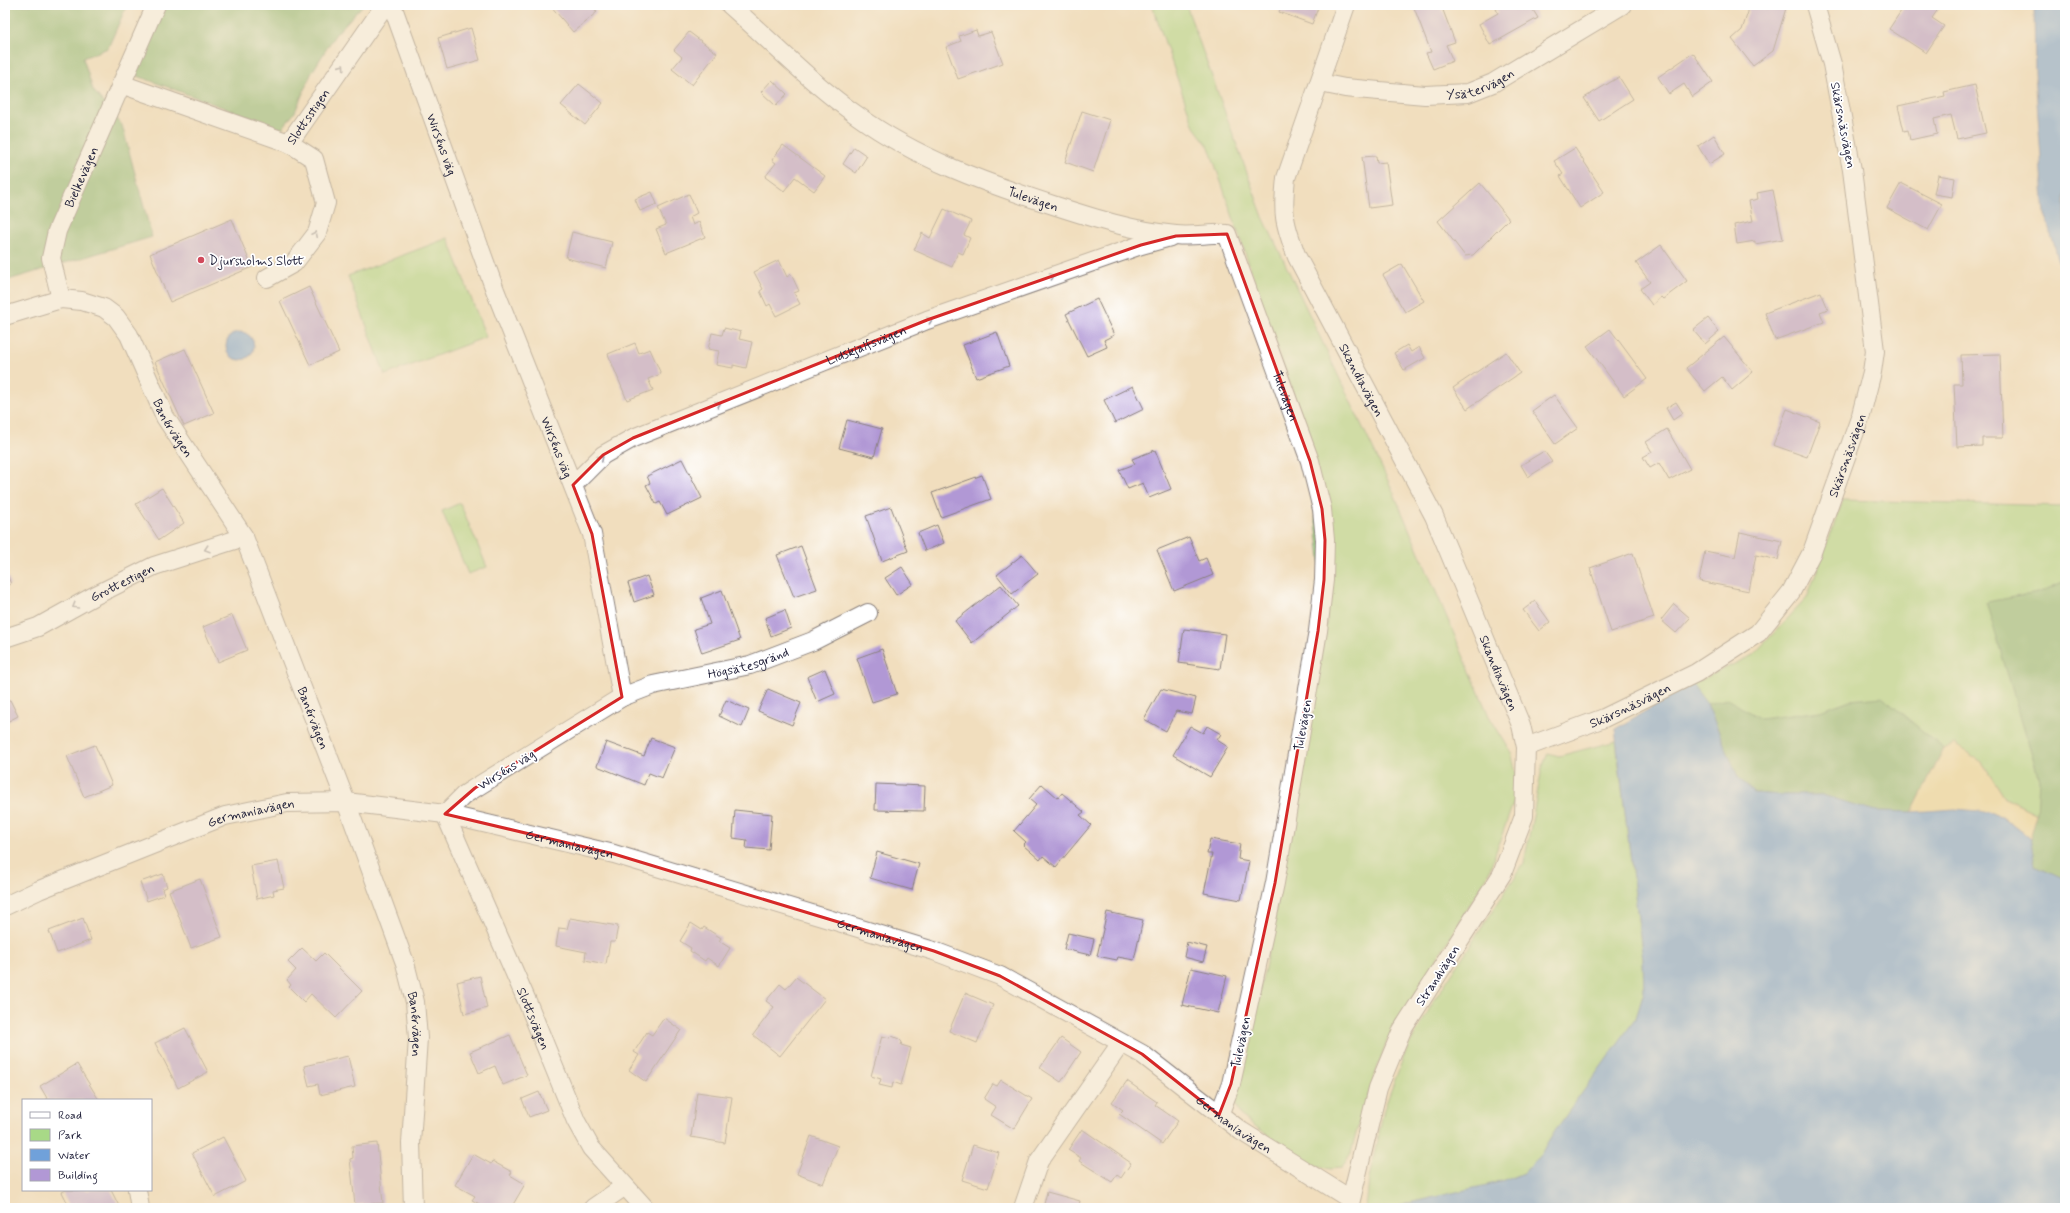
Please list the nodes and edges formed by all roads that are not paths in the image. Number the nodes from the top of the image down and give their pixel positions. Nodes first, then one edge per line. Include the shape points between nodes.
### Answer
1 (156, 5) edge
2 (385, 5) edge
3 (392, 5) edge
4 (730, 5) edge
5 (1346, 5) edge
6 (1622, 5) edge
7 (1815, 5) edge
8 (1320, 83) junction
9 (121, 84) junction
10 (289, 143) junction
11 (1176, 236) junction
12 (267, 278) dead end
13 (62, 299) junction
14 (5, 316) edge
15 (573, 485) junction
16 (244, 538) junction
17 (868, 613) dead end
18 (5, 638) edge
19 (622, 697) junction
20 (1526, 747) junction
21 (346, 802) junction
22 (446, 814) junction
23 (5, 906) edge
24 (1121, 1043) junction
25 (1219, 1115) junction
26 (625, 1186) junction
27 (137, 1191) edge
28 (1350, 1204) edge
29 (140, 1208) edge
30 (413, 1208) edge
31 (593, 1208) edge
32 (645, 1208) edge
33 (1023, 1208) edge

1 - 9 street, Bielkevägen
10 -> 2 street, Slottsstigen
3 - 15 street, Wirséns väg via 496,290
4 - 11 street, Tulevägen via 824,89 858,116 902,144 1019,194 1108,223
5 - 8 street, Skandiavägen
6 - 8 street, Ysätervägen via 1494,83 1468,93 1425,95 1345,88
7 - 20 street, Skärsnäsvägen via 1832,64 1852,170 1875,351 1861,415 1812,552 1791,592 1758,633 1696,673 1604,718
8 - 20 street, Skandiavägen via 1286,178 1283,207 1286,226 1297,256 1434,516 1521,725
9 - 10 street
9 - 13 street, Bielkevägen via 57,231 51,258
12 -> 10 street, Slottsstigen via 294,263 308,247 317,234 326,203 314,159
15 -> 11 street, Lidskjalfsvägen via 603,455 633,438 927,320 1141,245
11 - 25 street, Tulevägen via 1227,234 1310,461 1322,509 1325,540 1324,580 1318,631 1275,883 1231,1084
13 - 14 street
13 - 16 street, Banérvägen via 82,301 104,308 116,317 129,335 165,417
15 - 19 street, Wirséns väg via 592,534
16 -> 18 street, Grottestigen via 154,566 92,596 38,627
16 - 21 street, Banérvägen
17 - 19 street, Högsätesgränd via 813,642 750,665 653,685
19 - 22 street, Wirséns väg via 464,795
20 - 28 street, Strandvägen via 1524,816 1502,874 1402,1030 1378,1088
21 - 22 street, Germaniavägen
21 - 23 street, Germaniavägen via 287,803 225,816
21 - 30 street, Banérvägen via 405,963 415,1002 418,1038 411,1143
22 - 24 street, Germaniavägen via 614,854 934,951 1000,976
22 - 26 street, Slottsvägen via 527,1000 576,1121 590,1148
24 - 25 street, Germaniavägen via 1142,1054
24 - 33 street via 1039,1161
25 - 28 street, Germaniavägen
26 - 31 street
26 - 32 street, Slottsvägen
27 - 29 street

